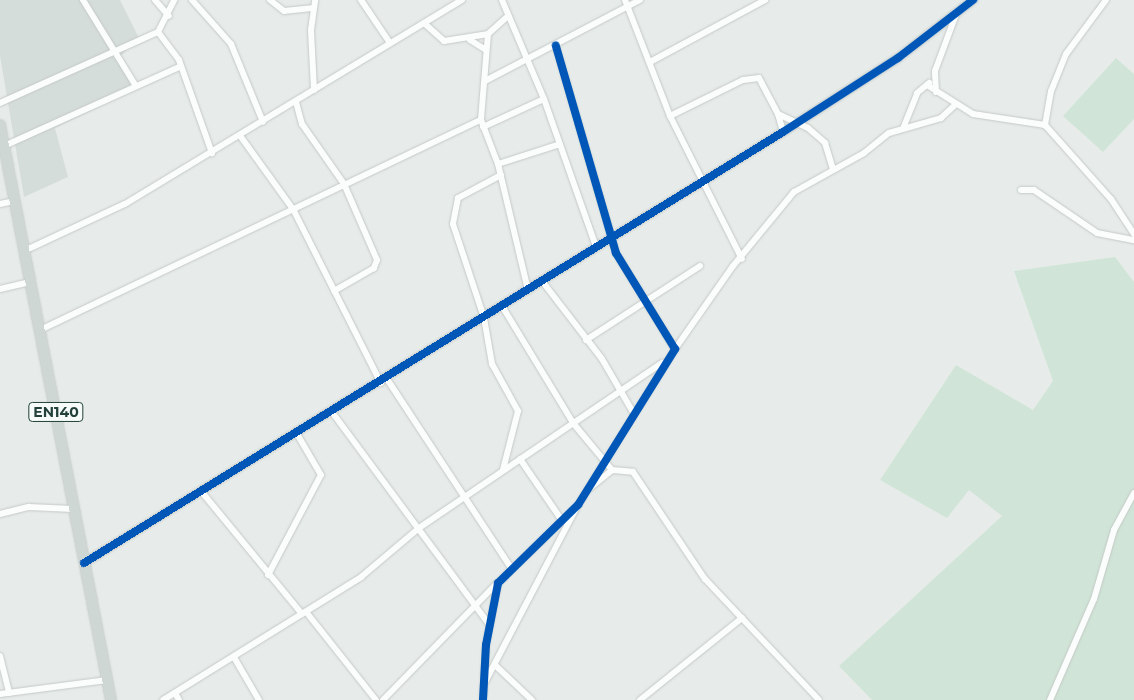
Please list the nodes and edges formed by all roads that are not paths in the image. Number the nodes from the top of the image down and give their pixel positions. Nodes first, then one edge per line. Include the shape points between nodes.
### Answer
1 (83, 0) edge
2 (155, 0) edge
3 (174, 0) edge
4 (192, 0) edge
5 (270, 0) edge
6 (315, 0) edge
7 (361, 0) edge
8 (462, 0) edge
9 (502, 0) edge
10 (625, 0) edge
11 (640, 0) edge
12 (765, 0) edge
13 (972, 0) edge
14 (1106, 0) edge
15 (628, 7) junction
16 (314, 8) junction
17 (957, 12) junction
18 (170, 16) junction
19 (508, 16) junction
20 (424, 23) junction
21 (158, 32) junction
22 (488, 34) junction
23 (470, 40) junction
24 (390, 44) junction
25 (556, 46) junction
26 (486, 50) junction
27 (116, 53) junction
28 (528, 60) junction
29 (650, 62) junction
30 (181, 66) junction
31 (316, 77) junction
32 (933, 80) junction
33 (329, 81) junction
34 (485, 81) junction
35 (927, 85) junction
36 (136, 86) junction
37 (314, 90) junction
38 (936, 92) junction
39 (544, 99) junction
40 (296, 102) junction
41 (0, 103) edge
42 (954, 106) junction
43 (778, 114) junction
44 (670, 116) junction
45 (263, 122) junction
46 (482, 123) junction
47 (796, 124) junction
48 (1045, 124) junction
49 (0, 125) edge
50 (904, 126) junction
51 (783, 132) junction
52 (241, 137) junction
53 (560, 144) junction
54 (4, 146) junction
55 (212, 153) junction
56 (498, 164) junction
57 (832, 169) junction
58 (501, 175) junction
59 (701, 181) junction
60 (344, 184) junction
61 (1021, 190) dead end
62 (14, 202) junction
63 (0, 204) edge
64 (293, 209) junction
65 (1134, 234) edge
66 (613, 236) junction
67 (1134, 240) edge
68 (596, 247) junction
69 (24, 251) junction
70 (735, 252) junction
71 (742, 259) junction
72 (700, 266) dead end
73 (733, 266) junction
74 (542, 281) junction
75 (30, 282) junction
76 (0, 289) edge
77 (528, 290) junction
78 (334, 291) junction
79 (644, 302) junction
80 (502, 306) junction
81 (484, 318) junction
82 (40, 330) junction
83 (586, 340) junction
84 (675, 349) junction
85 (668, 360) junction
86 (384, 381) junction
87 (624, 390) junction
88 (332, 412) junction
89 (633, 412) junction
90 (573, 423) junction
91 (297, 434) junction
92 (520, 459) junction
93 (603, 463) junction
94 (503, 470) junction
95 (612, 470) junction
96 (202, 491) junction
97 (587, 491) junction
98 (1134, 493) edge
99 (465, 497) junction
100 (578, 505) junction
101 (73, 508) junction
102 (0, 514) edge
103 (561, 519) junction
104 (419, 528) junction
105 (84, 563) junction
106 (511, 568) junction
107 (268, 575) junction
108 (498, 583) junction
109 (472, 607) junction
110 (735, 610) junction
111 (305, 613) junction
112 (742, 618) junction
113 (489, 624) junction
114 (732, 624) junction
115 (0, 656) edge
116 (235, 659) junction
117 (496, 666) junction
118 (107, 680) junction
119 (484, 685) junction
120 (9, 693) junction
121 (175, 693) junction
122 (0, 694) edge
123 (1, 700) edge
124 (111, 700) edge
125 (163, 700) edge
126 (179, 700) edge
127 (259, 700) edge
128 (376, 700) edge
129 (383, 700) edge
130 (483, 700) edge
131 (532, 700) edge
132 (640, 700) edge
133 (819, 700) edge
134 (1050, 700) edge

1 - 27 street
2 - 18 street
3 - 18 street
4 - 45 street via 231,44
5 - 16 street via 284,11
6 - 16 street
7 - 24 street
8 - 20 street
9 - 19 street
10 - 15 street
11 - 15 street
12 - 29 street
13 - 17 street
14 - 48 street via 1063,61 1051,91
15 - 25 street
15 - 29 street
16 - 31 street via 311,50
17 - 32 street
17 - 47 street via 898,58
18 - 21 street
19 - 22 street
19 - 28 street
20 - 23 street via 444,41
20 - 24 street
21 - 27 street
21 - 30 street
22 - 23 street
22 - 26 street
23 - 26 street
24 - 33 street
25 - 28 street
25 - 66 street
26 - 34 street
27 - 36 street
27 - 41 street
28 - 34 street
28 - 39 street
29 - 44 street
30 - 36 street
30 - 55 street
31 - 33 street
31 - 37 street
32 - 35 street
32 - 38 street
33 - 37 street
34 - 46 street
35 - 38 street
35 - 50 street via 917,93
36 - 54 street
37 - 40 street
38 - 42 street
39 - 46 street
39 - 53 street
40 - 45 street
40 - 60 street via 302,124
42 - 48 street via 973,114
42 - 50 street via 941,118
43 - 44 street via 755,77
43 - 47 street
43 - 51 street
44 - 59 street
45 - 52 street
46 - 56 street
46 - 60 street
47 - 51 street
47 - 57 street via 825,143
48 - 65 street via 1111,198
49 - 54 main road, EN140
50 - 57 street
51 - 59 street
52 - 55 street
52 - 64 street
53 - 56 street
53 - 68 street
54 - 62 main road, EN140
55 - 69 street via 125,204
56 - 58 street
57 - 71 street via 794,192
58 - 77 street
58 - 81 street via 468,190 454,210 454,224
59 - 66 street
59 - 70 street
60 - 64 street
60 - 78 street via 377,263
61 - 67 street via 1034,190 1098,233
62 - 63 street
62 - 69 main road, EN140
64 - 78 street
64 - 82 street
66 - 68 street
66 - 79 street via 622,266
68 - 74 street
69 - 75 main road, EN140
70 - 71 street
70 - 73 street
71 - 73 street
72 - 79 street
73 - 84 street
74 - 77 street
74 - 83 street
75 - 76 street
75 - 82 main road, EN140
77 - 80 street
78 - 86 street
79 - 83 street
79 - 84 street
80 - 81 street
80 - 90 street
81 - 86 street
81 - 94 street via 492,364 518,411
82 - 101 main road, EN140
83 - 87 street
84 - 85 street
85 - 87 street
85 - 89 street
86 - 88 street
86 - 99 street
87 - 89 street
87 - 90 street
88 - 91 street
88 - 104 street
89 - 93 street
90 - 92 street
90 - 93 street
91 - 96 street
91 - 107 street via 321,475
92 - 94 street
92 - 103 street
93 - 95 street
93 - 97 street
94 - 99 street
95 - 97 street
95 - 110 street via 627,469 638,477 665,525 705,580
96 - 105 street
96 - 107 street
97 - 100 street
98 - 134 street via 1114,530 1094,600
99 - 104 street
99 - 106 street
100 - 103 street
100 - 117 street
101 - 102 street via 29,507
101 - 105 main road, EN140
103 - 106 street
104 - 109 street
104 - 111 street via 361,577
105 - 118 main road, EN140
106 - 108 street
107 - 111 street
108 - 109 street
108 - 113 street
109 - 113 street
109 - 129 street
110 - 112 street
110 - 114 street
111 - 116 street
111 - 128 street
112 - 114 street
112 - 133 street
113 - 119 street
114 - 132 street
115 - 120 street
116 - 121 street
116 - 127 street
117 - 119 street
117 - 131 street
118 - 120 street
118 - 124 main road, EN140
119 - 130 street
120 - 122 street
121 - 125 street
121 - 126 street
122 - 123 street

